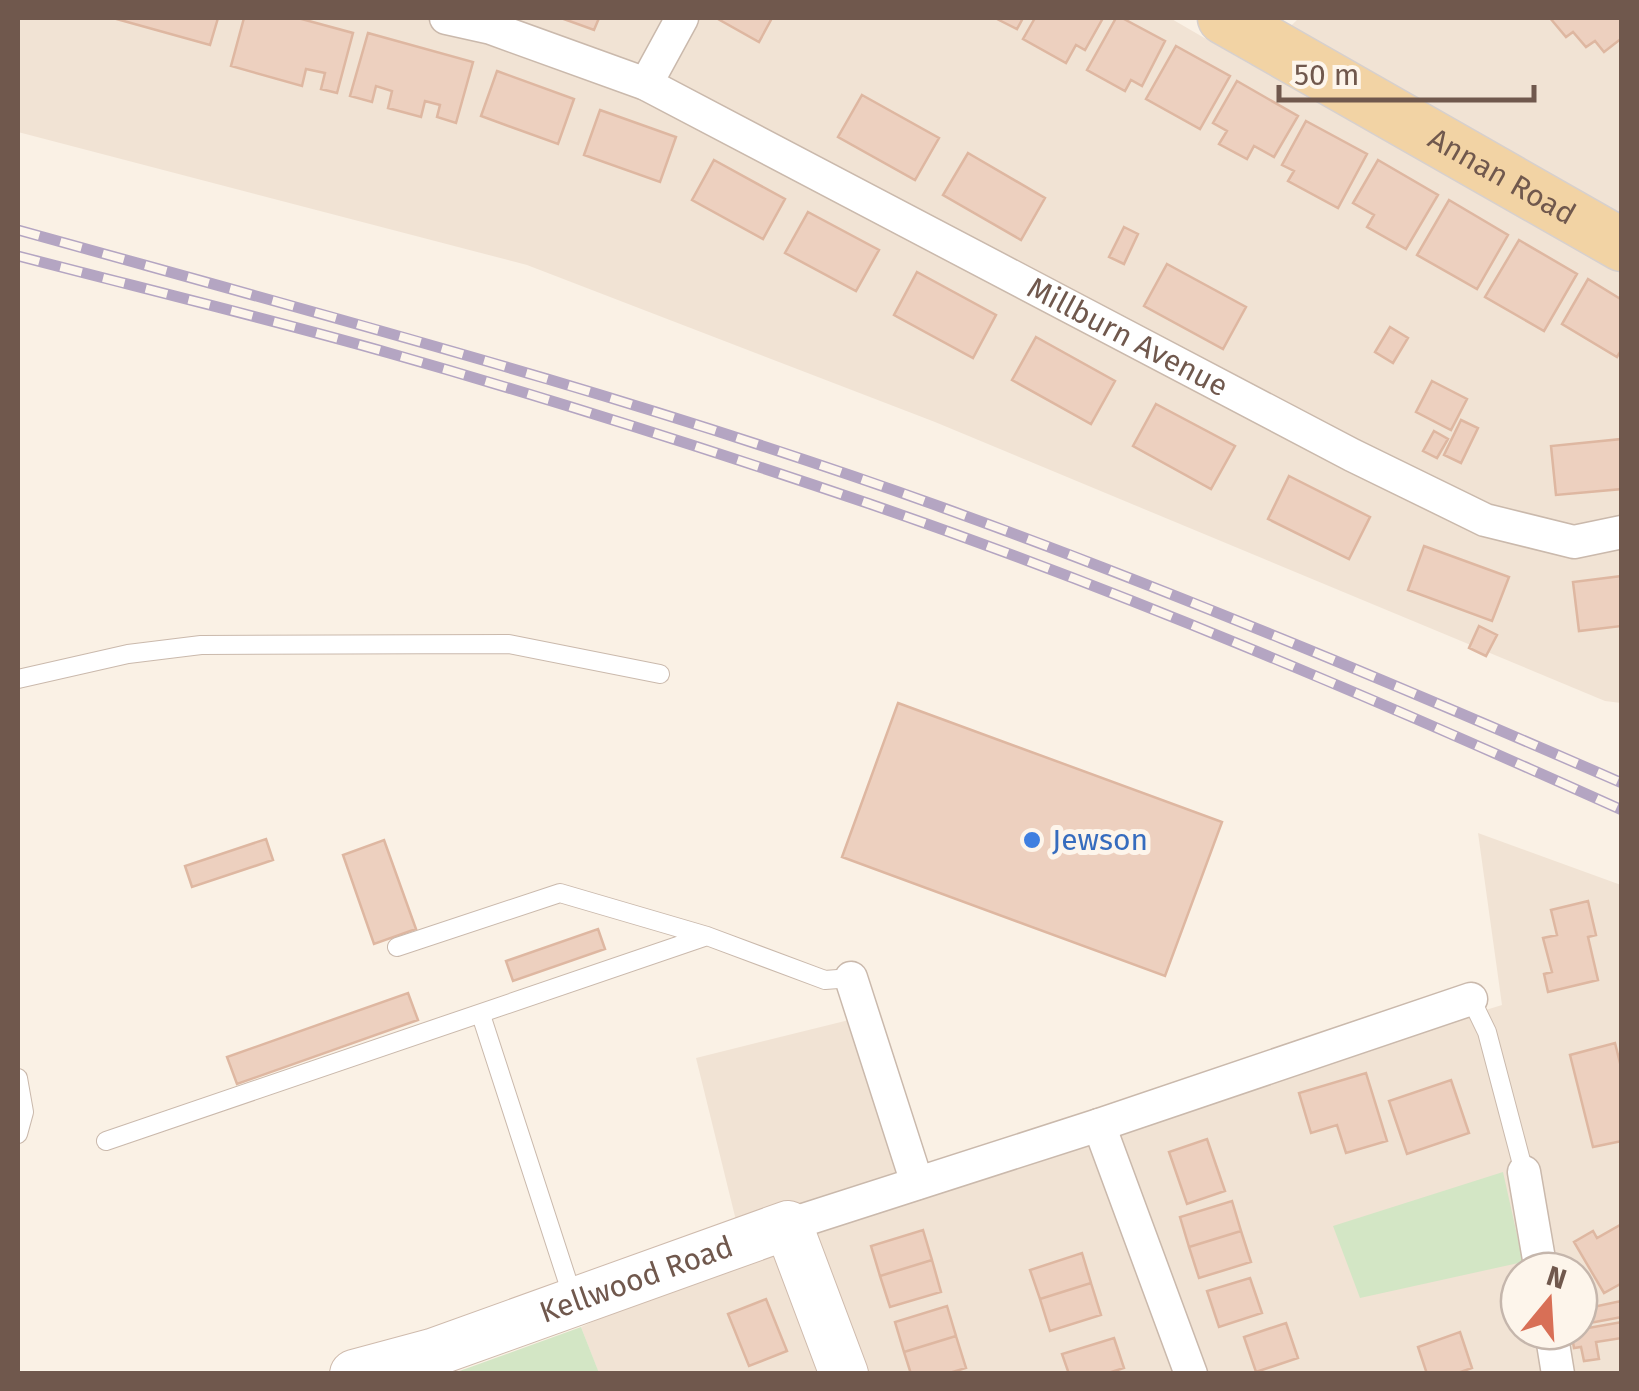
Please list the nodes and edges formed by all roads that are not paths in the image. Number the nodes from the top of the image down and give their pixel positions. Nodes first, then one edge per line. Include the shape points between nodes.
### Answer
1 (446, 18) edge
2 (682, 18) edge
3 (1224, 18) edge
4 (646, 84) junction
5 (1622, 245) edge
6 (1622, 532) edge
7 (660, 674) dead end
8 (18, 679) edge
9 (708, 936) junction
10 (397, 947) dead end
11 (852, 978) joint
12 (1472, 999) joint
13 (481, 1015) junction
14 (18, 1078) edge
15 (1098, 1125) junction
16 (18, 1134) edge
17 (106, 1141) dead end
18 (1524, 1172) joint
19 (917, 1183) junction
20 (788, 1225) junction
21 (1537, 1251) edge
22 (574, 1303) junction
23 (434, 1363) edge
24 (354, 1374) edge
25 (844, 1374) edge
26 (1191, 1374) edge

1 - 4 street, Millburn Avenue
2 - 4 street
3 - 5 main road, Annan Road
4 - 6 street, Millburn Avenue via 1485,520 1574,542
7 - 8 lane via 509,644 201,645
9 - 10 lane via 560,893
9 - 11 lane via 825,980
9 - 13 lane
11 - 19 street
12 - 15 street, Kellwood Road
12 - 18 lane
13 - 17 lane
13 - 22 lane
14 - 16 lane via 24,1112
15 - 19 street, Kellwood Road
15 - 26 street
18 - 21 street
19 - 20 street, Kellwood Road
20 - 22 street, Kellwood Road
20 - 25 street
22 - 23 street, Kellwood Road
23 - 24 street, Kellwood Road

